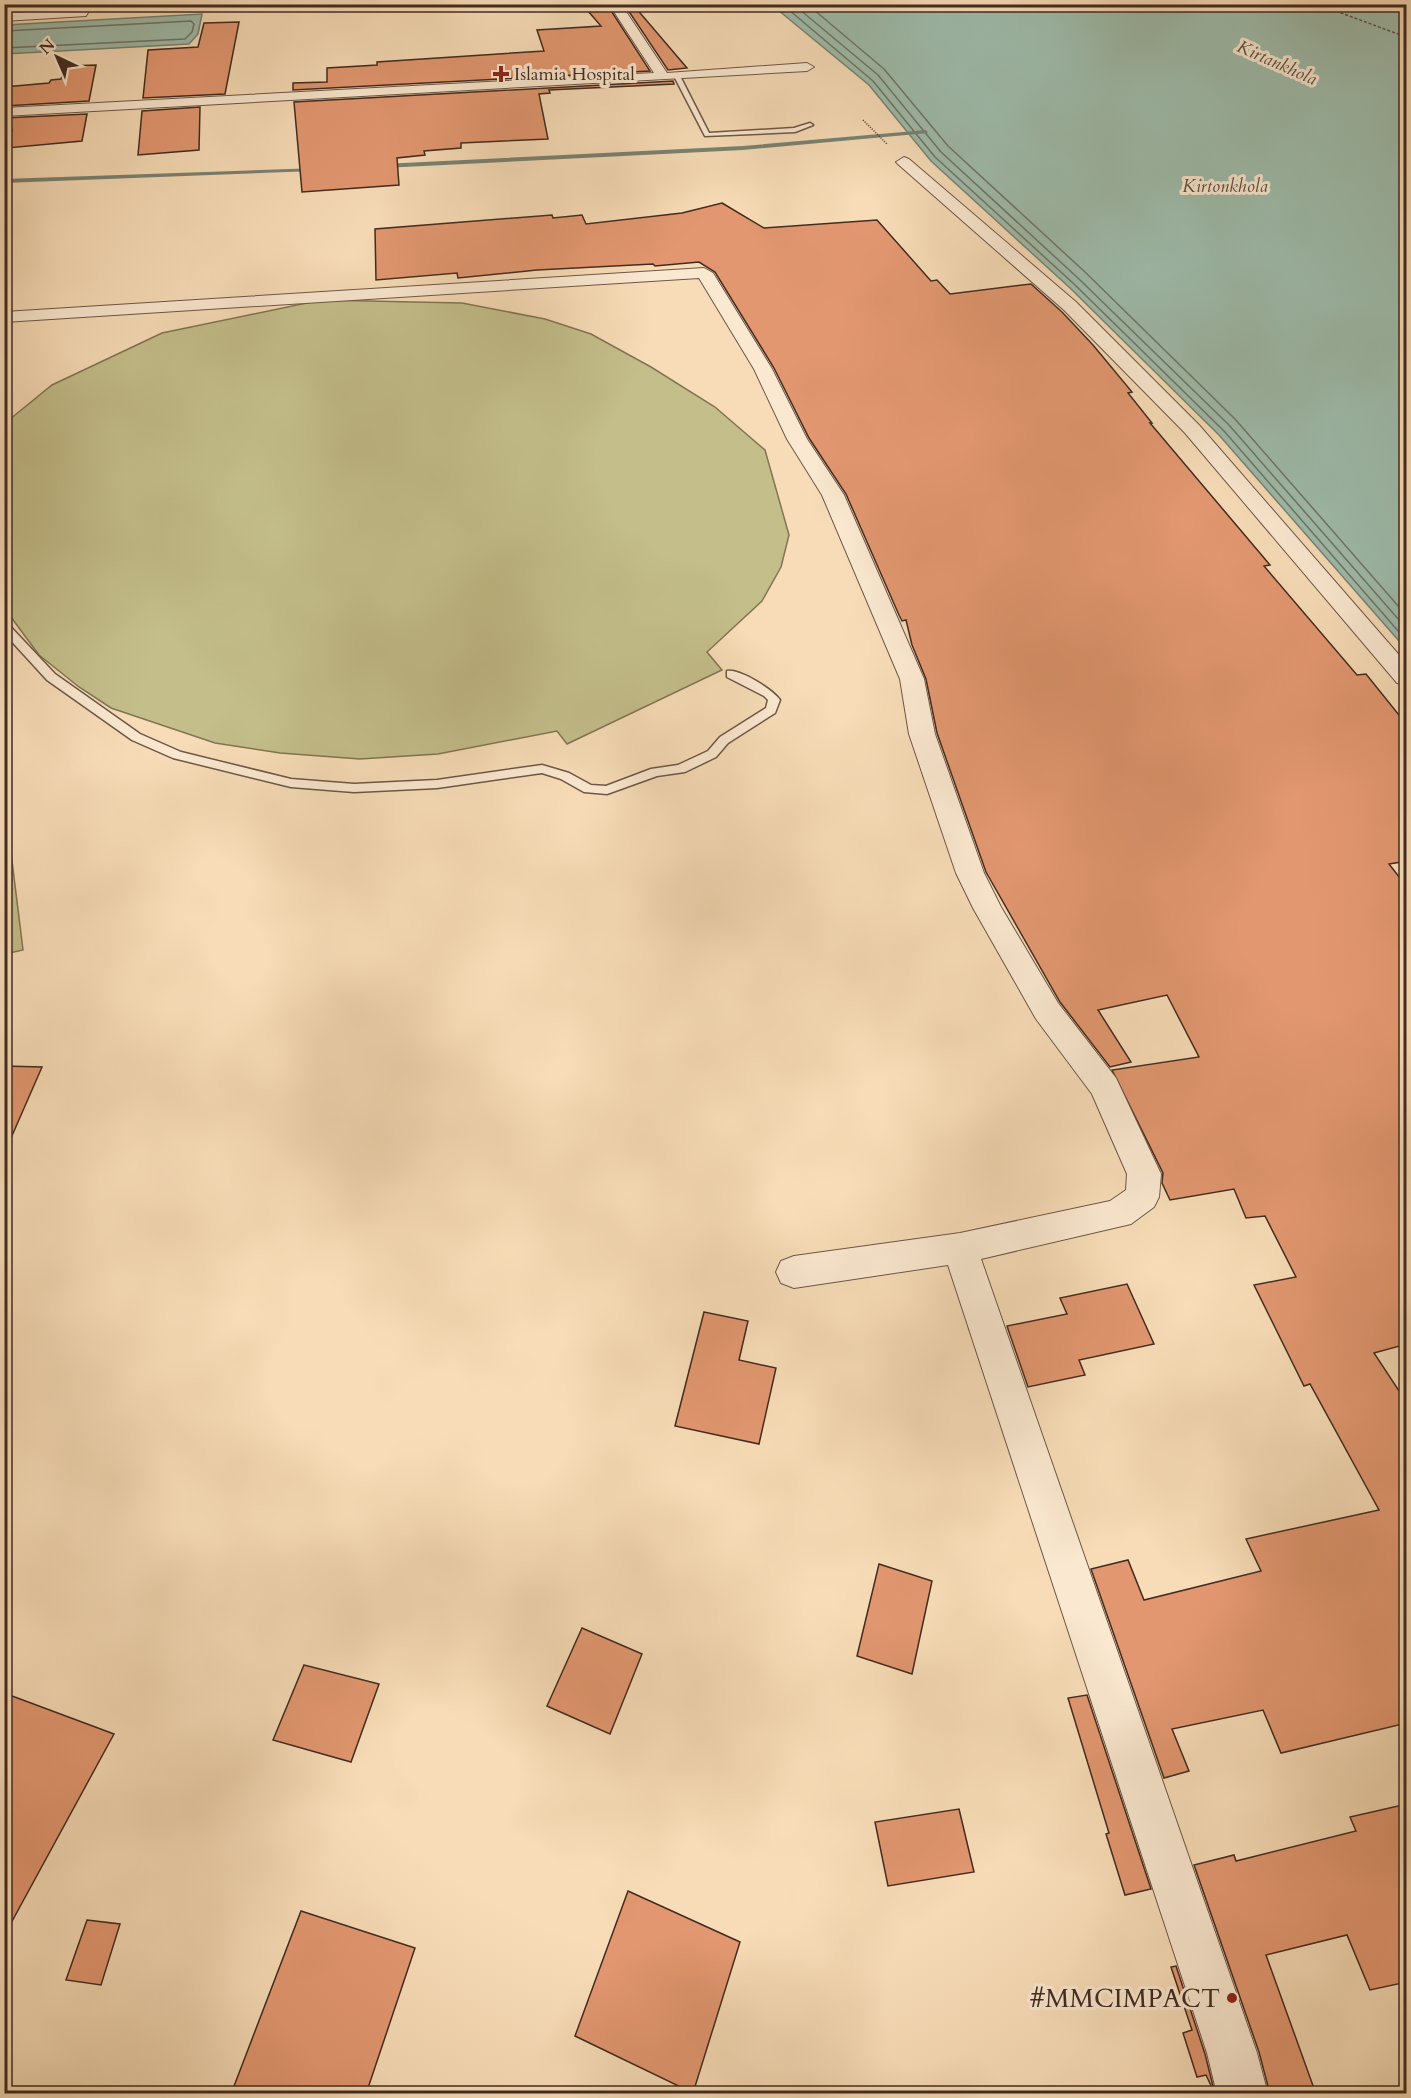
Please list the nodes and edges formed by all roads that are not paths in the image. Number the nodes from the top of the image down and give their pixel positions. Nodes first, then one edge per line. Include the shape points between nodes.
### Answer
1 (87, 4) edge
2 (615, 4) edge
3 (4, 16) edge
4 (807, 67) dead end
5 (670, 76) junction
6 (4, 112) edge
7 (810, 125) dead end
8 (904, 162) road end
9 (4, 317) edge
10 (4, 626) edge
11 (731, 674) dead end
12 (1407, 678) edge
13 (960, 1248) junction
14 (794, 1272) dead end
15 (1243, 2094) edge

1 - 3 street via 81,13
2 - 5 street
4 - 5 street
5 - 6 street
5 - 7 lane via 708,135 795,130
8 - 12 street via 1070,306 1192,429
9 - 13 street via 704,273 833,495 912,679 922,734 956,837 979,891 1047,1011 1105,1087 1144,1174 1142,1197 1119,1214
10 - 11 lane via 51,677 136,737 177,755 226,768 291,783 354,788 437,784 542,769 588,789 607,790 655,772 681,769 712,754 724,740 771,710 774,700 768,693
13 - 14 street
13 - 15 street

